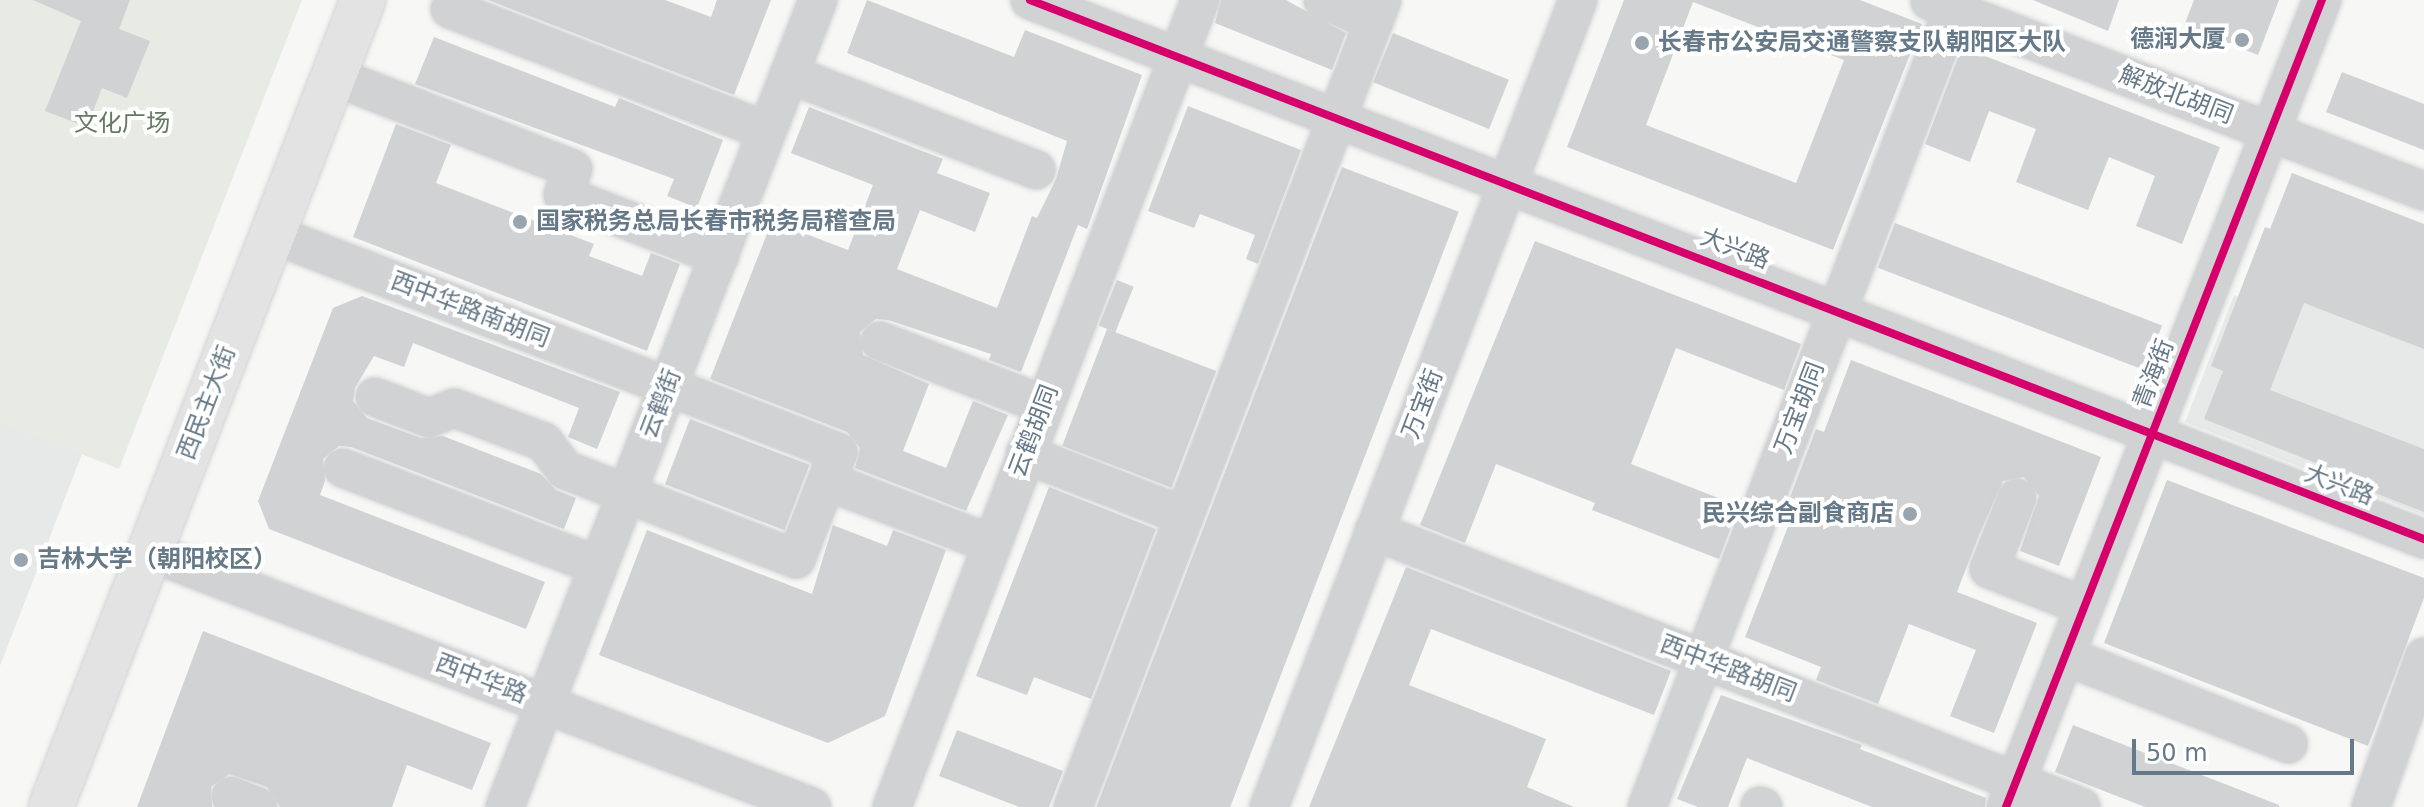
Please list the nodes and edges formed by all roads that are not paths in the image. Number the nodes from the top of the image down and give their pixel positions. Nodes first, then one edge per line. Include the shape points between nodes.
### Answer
1 (363, 0) edge
2 (818, 0) edge
3 (1030, 0) edge
4 (1200, 0) edge
5 (1323, 0) edge
6 (1578, 0) edge
7 (2322, 0) edge
8 (1941, 5) edge
9 (450, 9) dead end
10 (1378, 10) edge
11 (1178, 56) junction
12 (789, 74) junction
13 (333, 76) junction
14 (1337, 117) junction
15 (766, 131) junction
16 (2270, 132) junction
17 (1036, 170) dead end
18 (1508, 182) junction
19 (2424, 191) edge
20 (272, 234) junction
21 (719, 256) junction
22 (1838, 310) junction
23 (880, 341) dead end
24 (668, 387) junction
25 (375, 397) dead end
26 (1044, 405) junction
27 (2152, 433) junction
28 (1025, 454) junction
29 (343, 468) dead end
30 (827, 481) junction
31 (626, 494) junction
32 (2017, 498) dead end
33 (1184, 516) junction
34 (1374, 531) junction
35 (2424, 539) edge
36 (991, 544) junction
37 (150, 552) junction
38 (598, 566) junction
39 (2084, 606) junction
40 (2065, 656) junction
41 (2424, 657) edge
42 (1704, 660) junction
43 (545, 704) junction
44 (2288, 744) dead end
45 (2011, 794) edge
46 (51, 807) edge
47 (505, 807) edge
48 (812, 807) edge
49 (892, 807) edge
50 (1073, 807) edge
51 (1269, 807) edge
52 (1647, 807) edge
53 (2081, 807) edge
54 (2371, 807) edge

1 - 13 main road, 西民主大街
2 - 12 street, 云鹤街
3 - 11 street, 大兴路
4 - 11 street, 云鹤胡同
5 - 10 street
6 - 18 street, 万宝街
7 - 16 street, 青海街
8 - 16 street, 解放北胡同
8 - 22 street, 万宝胡同
9 - 15 street
10 - 14 street
11 - 14 street, 大兴路
11 - 26 street, 云鹤胡同
12 - 15 street, 云鹤街
12 - 17 street
13 - 20 main road, 西民主大街
13 - 21 street via 573,169 563,195
14 - 18 street, 大兴路
14 - 33 street
15 - 21 street, 云鹤街
16 - 19 street, 解放北胡同
16 - 27 street, 青海街
18 - 22 street, 大兴路
18 - 34 street, 万宝街
20 - 24 street, 西中华路南胡同
20 - 37 main road, 西民主大街
21 - 24 street, 云鹤街
22 - 27 street, 大兴路
22 - 42 street, 万宝胡同
23 - 26 street
24 - 30 street, 西中华路南胡同 via 838,452
24 - 31 street, 云鹤街
25 - 31 street via 429,418 454,408 544,442 565,470
26 - 28 street, 云鹤胡同
27 - 35 street, 大兴路
27 - 39 street, 青海街
28 - 33 street
28 - 36 street, 云鹤胡同
29 - 38 street
30 - 31 street via 796,559
30 - 36 street
31 - 38 street, 云鹤街
32 - 39 street via 1989,569
33 - 50 street
34 - 42 street, 西中华路胡同
34 - 51 street, 万宝街
36 - 49 street, 云鹤胡同
37 - 43 street, 西中华路
37 - 46 main road, 西民主大街
38 - 43 street, 云鹤街
39 - 40 street, 青海街
40 - 44 street
40 - 45 street, 青海街
41 - 54 street
42 - 45 street, 西中华路胡同
42 - 52 street, 万宝胡同
43 - 47 street, 云鹤街
43 - 48 street, 西中华路
45 - 53 street, 西中华路胡同

